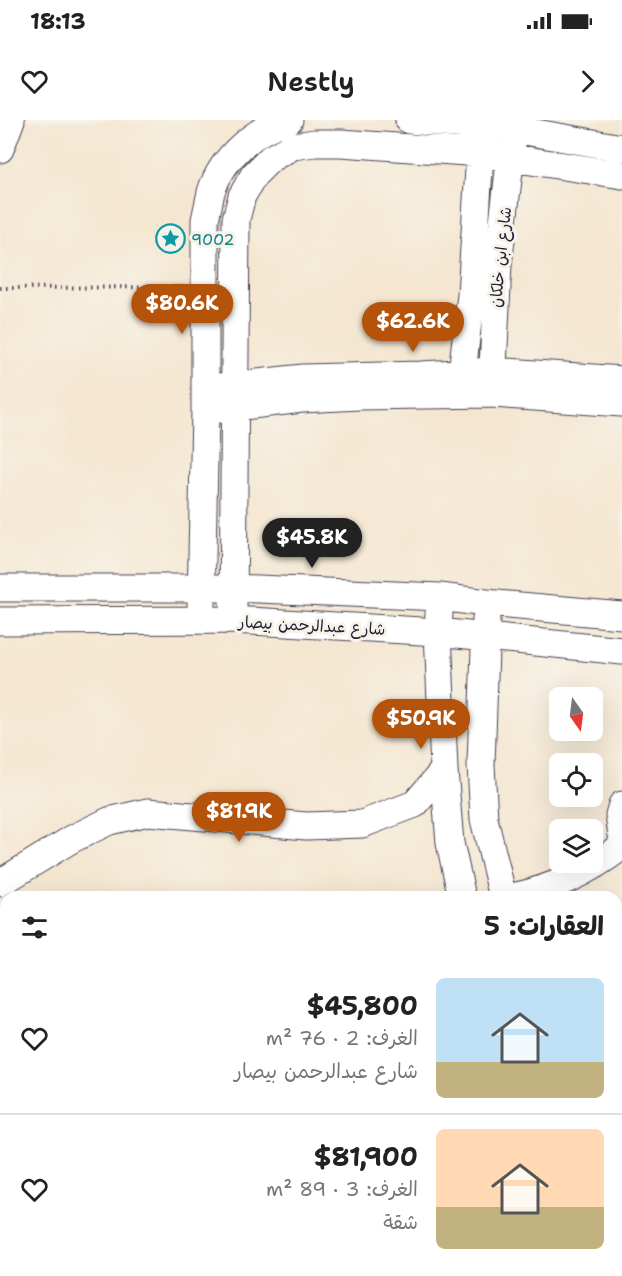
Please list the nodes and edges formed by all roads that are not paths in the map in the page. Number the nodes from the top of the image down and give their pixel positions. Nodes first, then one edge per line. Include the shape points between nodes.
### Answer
1 (11, 120) edge
2 (289, 120) edge
3 (409, 120) edge
4 (485, 123) edge
5 (514, 125) edge
6 (622, 148) edge
7 (0, 149) edge
8 (480, 153) junction
9 (510, 159) junction
10 (622, 176) edge
11 (622, 380) edge
12 (492, 383) junction
13 (461, 384) junction
14 (235, 396) junction
15 (205, 399) junction
16 (622, 404) edge
17 (201, 587) junction
18 (0, 588) edge
19 (234, 588) junction
20 (440, 597) junction
21 (486, 603) junction
22 (622, 615) edge
23 (201, 620) junction
24 (233, 620) junction
25 (0, 621) edge
26 (438, 632) junction
27 (485, 636) junction
28 (622, 651) edge
29 (444, 770) junction
30 (622, 805) edge
31 (622, 835) edge
32 (622, 846) edge
33 (0, 883) edge
34 (461, 891) edge
35 (502, 891) edge
36 (540, 891) edge

1 - 7 street
2 - 15 street via 248,140 226,162 212,190 205,220
3 - 4 street
4 - 5 street
4 - 8 street, شارع ابن خلكان
5 - 6 street
5 - 9 street, شارع ابن خلكان
8 - 9 street
8 - 13 street, شارع ابن خلكان
8 - 14 street via 332,143 293,146 271,158 254,175 242,196 236,219
9 - 10 street
9 - 12 street, شارع ابن خلكان via 498,265
11 - 12 street
12 - 13 street
12 - 16 street
13 - 14 street via 392,376 303,378
14 - 15 street
14 - 19 street
15 - 17 street
17 - 18 street, شارع عبدالرحمن بيصار
17 - 19 street, شارع عبدالرحمن بيصار
17 - 23 street
19 - 20 street, شارع عبدالرحمن بيصار
19 - 24 street
20 - 21 street, شارع عبدالرحمن بيصار
20 - 26 street
21 - 22 street, شارع عبدالرحمن بيصار
21 - 27 street
23 - 24 street, شارع عبدالرحمن بيصار
23 - 25 street, شارع عبدالرحمن بيصار
24 - 26 street, شارع عبدالرحمن بيصار
26 - 27 street, شارع عبدالرحمن بيصار
26 - 29 street
27 - 28 street, شارع عبدالرحمن بيصار
27 - 35 street via 481,765 484,819
29 - 33 street via 415,804 362,824 306,826 148,812 109,822 72,839
29 - 34 street via 450,843
30 - 31 street
32 - 36 street via 569,880

